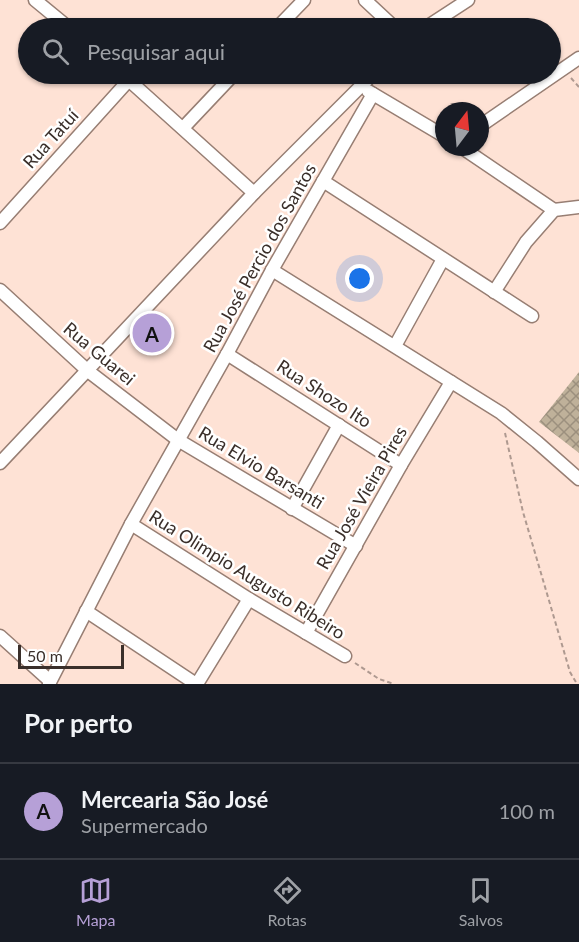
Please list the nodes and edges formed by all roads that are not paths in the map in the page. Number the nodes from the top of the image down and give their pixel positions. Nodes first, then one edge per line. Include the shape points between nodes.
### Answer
1 (35, 0) edge
2 (304, 0) edge
3 (365, 0) edge
4 (468, 0) edge
5 (57, 18) edge
6 (287, 18) edge
7 (384, 18) edge
8 (440, 18) edge
9 (579, 58) edge
10 (561, 70) edge
11 (120, 84) edge
12 (134, 84) edge
13 (225, 84) edge
14 (541, 84) edge
15 (360, 86) joint
16 (373, 94) junction
17 (489, 120) edge
18 (183, 128) junction
19 (435, 131) edge
20 (474, 156) edge
21 (323, 181) junction
22 (254, 193) junction
23 (579, 207) edge
24 (554, 210) junction
25 (0, 223) edge
26 (443, 259) junction
27 (272, 270) junction
28 (0, 290) edge
29 (494, 292) junction
30 (532, 316) dead end
31 (395, 346) junction
32 (227, 354) junction
33 (88, 371) junction
34 (451, 382) junction
35 (339, 425) junction
36 (178, 440) junction
37 (0, 463) edge
38 (400, 465) junction
39 (579, 479) edge
40 (292, 509) junction
41 (131, 524) junction
42 (356, 546) junction
43 (249, 599) junction
44 (86, 611) junction
45 (306, 633) junction
46 (0, 636) edge
47 (345, 656) road end
48 (50, 683) edge
49 (196, 684) edge

1 - 5 street
2 - 6 street
3 - 7 street
4 - 8 street
9 - 10 street
11 - 25 street, Rua Tatuí
12 - 18 street
13 - 18 street
14 - 17 street
15 - 16 street
15 - 22 street
16 - 19 street
16 - 21 street, Rua José Percio dos Santos
18 - 22 street
20 - 24 street
21 - 26 street
21 - 27 street, Rua José Percio dos Santos
22 - 33 street
23 - 24 street
24 - 29 street via 526,242
26 - 29 street
26 - 31 street
27 - 31 street
27 - 32 street, Rua José Percio dos Santos
28 - 33 street, Rua Guarei
29 - 30 street
31 - 34 street
32 - 35 street, Rua Shozo Ito
32 - 36 street, Rua José Percio dos Santos
33 - 36 street, Rua Guarei
33 - 37 street
34 - 38 street, Rua José Vieira Pires
34 - 39 street via 501,413
35 - 38 street, Rua Shozo Ito
35 - 40 street
36 - 40 street, Rua Elvio Barsanti
36 - 41 street, Rua José Percio dos Santos
38 - 42 street, Rua José Vieira Pires
40 - 42 street, Rua Elvio Barsanti
41 - 43 street, Rua Olimpio Augusto Ribeiro
41 - 44 street, Rua José Percio dos Santos
42 - 45 street, Rua José Vieira Pires
43 - 45 street, Rua Olimpio Augusto Ribeiro
43 - 49 street
44 - 48 street, Rua José Percio dos Santos
44 - 49 street
45 - 47 street, Rua Olimpio Augusto Ribeiro
46 - 48 street

